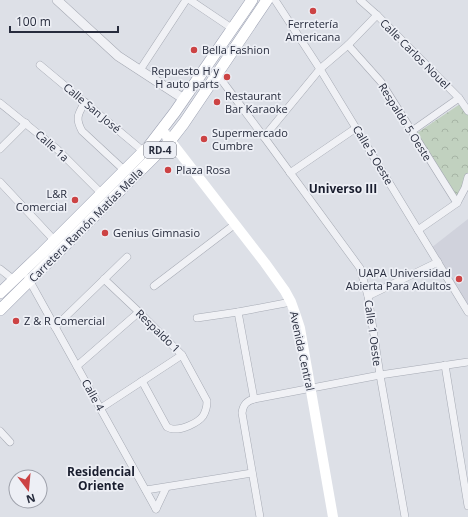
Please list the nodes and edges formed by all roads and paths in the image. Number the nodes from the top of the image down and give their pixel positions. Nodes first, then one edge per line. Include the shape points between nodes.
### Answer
1 (57, 0) edge
2 (186, 0) edge
3 (190, 0) edge
4 (252, 0) edge
5 (267, 0) edge
6 (275, 0) edge
7 (360, 0) edge
8 (377, 15) junction
9 (233, 29) junction
10 (348, 44) junction
11 (40, 65) dead end
12 (320, 69) junction
13 (140, 70) junction
14 (217, 74) junction
15 (459, 98) junction
16 (184, 99) junction
17 (85, 102) junction
18 (0, 103) edge
19 (468, 111) edge
20 (26, 123) junction
21 (356, 128) junction
22 (162, 130) junction
23 (412, 131) junction
24 (264, 137) junction
25 (170, 141) junction
26 (0, 149) edge
27 (143, 151) junction
28 (124, 170) junction
29 (290, 173) junction
30 (468, 177) edge
31 (0, 182) edge
32 (101, 193) junction
33 (457, 204) junction
34 (234, 225) junction
35 (418, 230) junction
36 (54, 240) junction
37 (127, 257) dead end
38 (438, 262) junction
39 (0, 269) edge
40 (24, 271) junction
41 (14, 280) junction
42 (104, 280) junction
43 (30, 281) junction
44 (154, 286) dead end
45 (0, 293) edge
46 (368, 296) junction
47 (291, 302) junction
48 (0, 310) edge
49 (139, 312) junction
50 (238, 312) junction
51 (468, 312) edge
52 (197, 318) dead end
53 (55, 327) junction
54 (182, 355) junction
55 (468, 362) edge
56 (445, 365) junction
57 (77, 366) junction
58 (380, 375) junction
59 (142, 381) junction
60 (310, 388) junction
61 (254, 399) junction
62 (100, 408) junction
63 (0, 431) edge
64 (10, 442) dead end
65 (252, 473) junction
66 (166, 488) junction
67 (146, 490) junction
68 (468, 506) edge
69 (260, 517) edge
70 (333, 517) edge
71 (405, 517) edge

1 - 13 street via 118,56
2 - 13 street
3 - 9 street
4 - 9 main road, Carretera Ramón Matías Mella / RD-4
5 - 14 main road, Carretera Ramón Matías Mella / RD-4
6 - 12 street, Calle 5 Oeste
7 - 8 street, Calle Carlos Nouel
8 - 10 street
8 - 15 street, Calle Carlos Nouel
9 - 16 main road, Carretera Ramón Matías Mella / RD-4
10 - 12 street
10 - 23 street, Respaldo 5 Oeste via 380,82
11 - 17 street, Calle San José
12 - 21 street, Calle 5 Oeste
12 - 24 street
13 - 16 street
14 - 24 street, Calle 1 Oeste
14 - 25 main road, Carretera Ramón Matías Mella / RD-4
15 - 19 street, Calle Carlos Nouel
15 - 23 street
16 - 22 main road, Carretera Ramón Matías Mella / RD-4
17 - 27 street, Calle San José
17 - 28 street via 78,114 78,124 82,131
18 - 20 street, Calle 1a
20 - 26 street
20 - 32 street, Calle 1a via 57,149
21 - 29 street
21 - 35 street, Calle 5 Oeste
22 - 25 main road, Avenida Central
22 - 27 main road, Carretera Ramón Matías Mella / RD-4
23 - 33 street, Respaldo 5 Oeste
24 - 29 street, Calle 1 Oeste
25 - 34 main road, Avenida Central
25 - 43 main road, Carretera Ramón Matías Mella / RD-4
27 - 28 main road, Carretera Ramón Matías Mella / RD-4
28 - 32 main road, Carretera Ramón Matías Mella / RD-4
29 - 46 street, Calle 1 Oeste via 360,268
30 - 33 street
31 - 36 street
32 - 36 main road, Carretera Ramón Matías Mella / RD-4
33 - 35 street
34 - 44 street
34 - 47 main road, Avenida Central via 265,263
35 - 38 street, Calle 5 Oeste
36 - 40 main road, Carretera Ramón Matías Mella / RD-4
37 - 42 street
38 - 46 street
38 - 51 street, Calle 5 Oeste
39 - 41 street
40 - 41 main road, Carretera Ramón Matías Mella / RD-4
40 - 43 street, Calle 4
41 - 45 main road, Carretera Ramón Matías Mella / RD-4
42 - 49 street, Respaldo 1
42 - 53 street
43 - 48 main road, Carretera Ramón Matías Mella / RD-4
43 - 53 street, Calle 4
46 - 58 street, Calle 1 Oeste
47 - 50 street
47 - 60 main road, Avenida Central via 300,328
49 - 54 street, Respaldo 1
49 - 57 street
50 - 52 street
50 - 61 street
53 - 57 street, Calle 4
54 - 59 street
54 - 59 street, Respaldo 1 via 207,401 202,418 180,428 172,430 167,427
55 - 56 street
56 - 58 street
56 - 68 street
57 - 62 street, Calle 4
58 - 60 street
58 - 71 street, Calle 1 Oeste
59 - 62 street
60 - 61 street
60 - 70 main road, Avenida Central
61 - 65 street via 248,400 242,408
62 - 67 street, Calle 4
63 - 64 street
65 - 66 street
65 - 69 street
66 - 67 street
66 - 67 street, Calle 4 via 156,509

